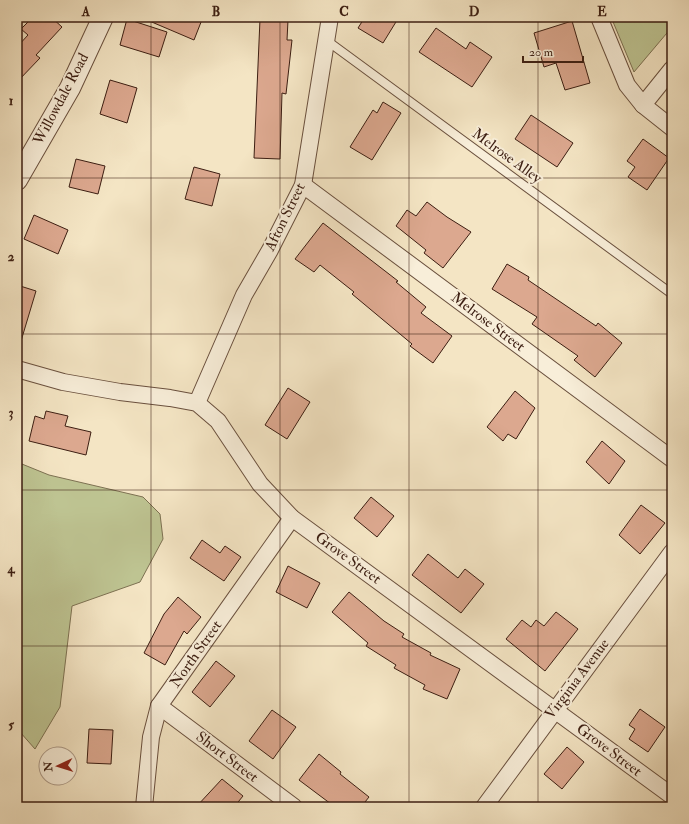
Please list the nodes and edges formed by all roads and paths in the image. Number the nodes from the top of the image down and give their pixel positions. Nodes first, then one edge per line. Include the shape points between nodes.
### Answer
1 (103, 17) edge
2 (330, 17) edge
3 (599, 17) edge
4 (326, 40) junction
5 (672, 69) edge
6 (644, 105) junction
7 (672, 128) edge
8 (17, 180) edge
9 (303, 185) junction
10 (672, 294) edge
11 (17, 369) edge
12 (197, 404) junction
13 (672, 459) edge
14 (292, 518) junction
15 (672, 552) edge
16 (159, 706) junction
17 (555, 709) junction
18 (672, 796) edge
19 (144, 807) edge
20 (294, 807) edge
21 (484, 807) edge

1 - 8 street, Willowdale Road via 70,88
2 - 4 street, Afton Street
3 - 6 street via 627,85
4 - 9 street, Afton Street
4 - 10 lane, Melrose Alley
5 - 6 street
6 - 7 street
9 - 12 street, Afton Street via 244,295
9 - 13 street, Melrose Street
11 - 12 street, Grove Street via 63,382
12 - 14 street, Grove Street via 218,421 260,484
14 - 16 street, North Street
14 - 17 street, Grove Street
15 - 17 street, Virginia Avenue
16 - 19 street, North Street via 151,737
16 - 20 street, Short Street
17 - 18 street, Grove Street
17 - 21 street, Virginia Avenue

